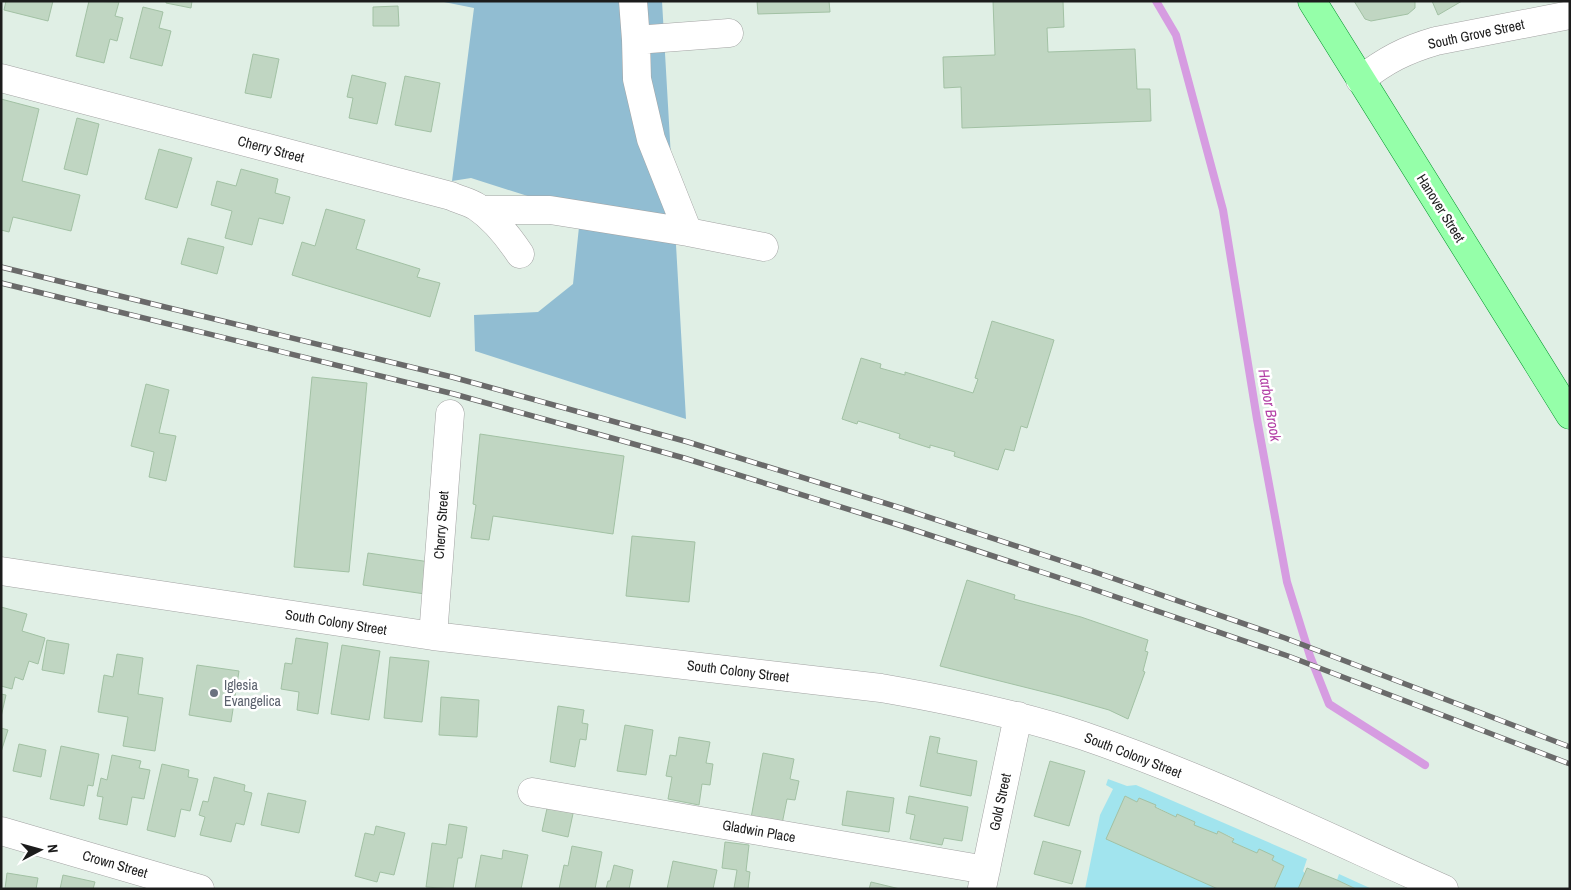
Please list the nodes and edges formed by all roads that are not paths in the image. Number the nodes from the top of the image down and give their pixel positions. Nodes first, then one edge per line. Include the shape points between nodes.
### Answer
1 (633, 1) edge
2 (1312, 1) edge
3 (1570, 16) edge
4 (729, 33) dead end
5 (636, 40) junction
6 (1, 78) edge
7 (1360, 80) junction
8 (482, 210) junction
9 (688, 232) junction
10 (764, 247) dead end
11 (520, 254) dead end
12 (450, 414) dead end
13 (1570, 415) edge
14 (1, 571) edge
15 (433, 636) junction
16 (1018, 716) junction
17 (532, 792) dead end
18 (1, 831) edge
19 (984, 880) edge
20 (200, 889) edge
21 (1444, 889) edge

1 - 5 street
2 - 7 main road, Hanover Street
3 - 7 street, South Grove Street via 1436,40 1396,56
4 - 5 street
5 - 9 street via 637,79 651,139
6 - 8 street, Cherry Street via 451,196
7 - 13 main road, Hanover Street
8 - 9 street via 550,210
8 - 11 street, Cherry Street via 494,220
9 - 10 street
12 - 15 street, Cherry Street
14 - 15 street, South Colony Street
15 - 16 street, South Colony Street via 881,688
16 - 19 street, Gold Street
16 - 21 street, South Colony Street via 1152,760
17 - 19 street, Gladwin Place
18 - 20 street, Crown Street

